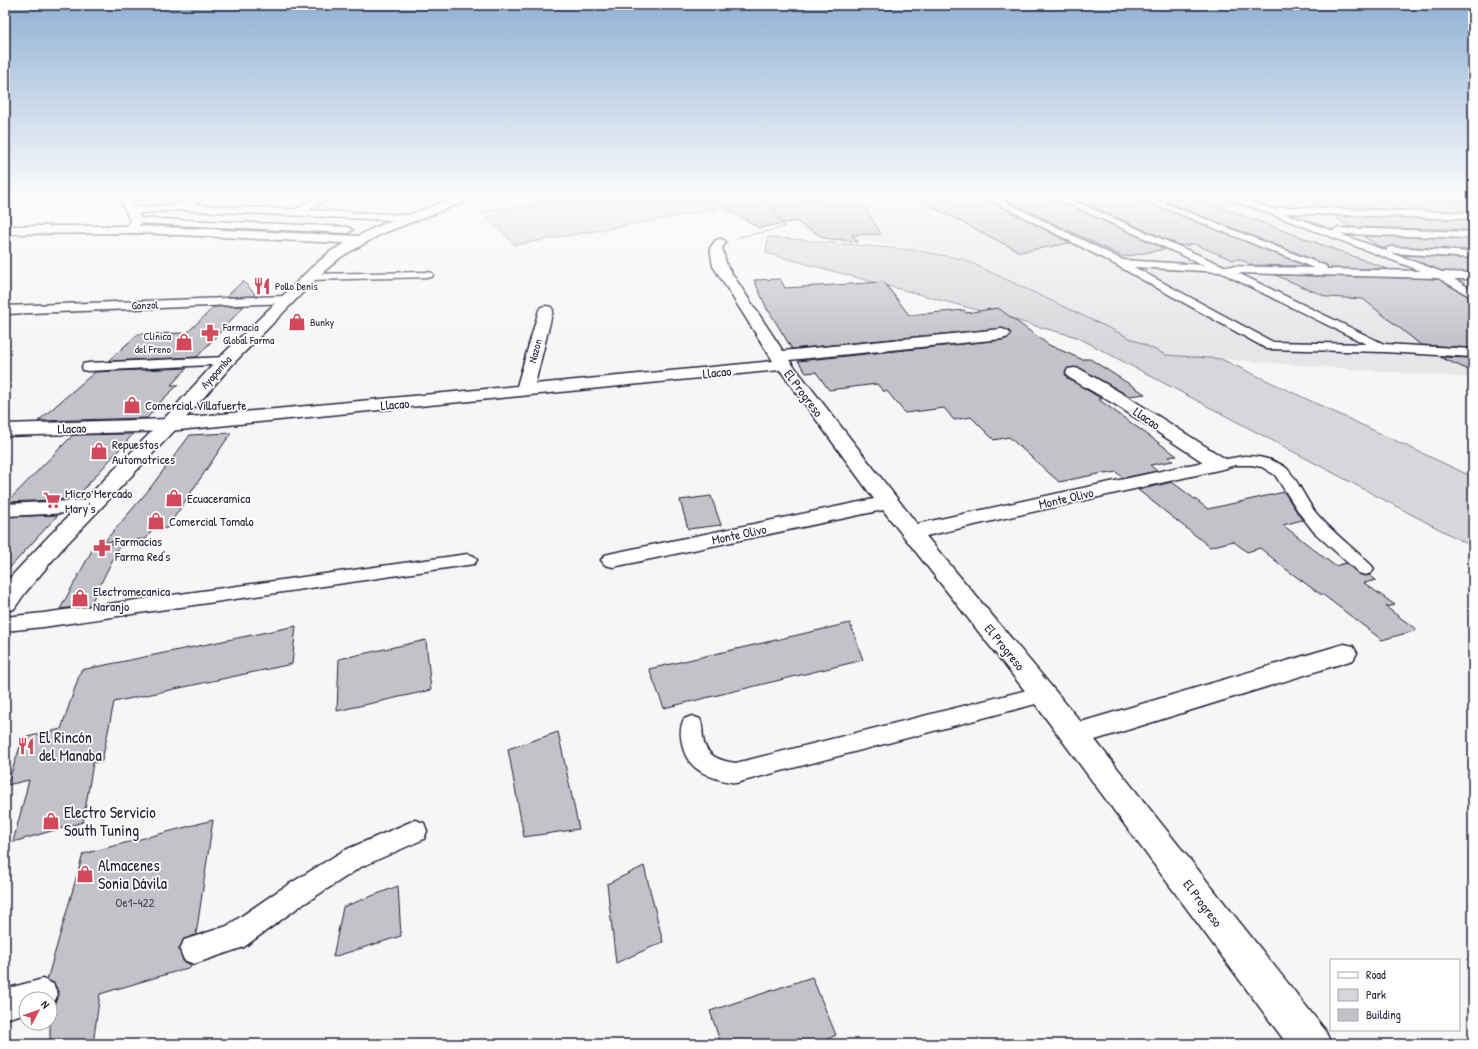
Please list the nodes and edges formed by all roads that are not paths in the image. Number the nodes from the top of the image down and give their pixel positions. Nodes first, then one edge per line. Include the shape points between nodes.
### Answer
1 (344, 246) edge
2 (718, 246) edge
3 (1086, 246) edge
4 (1169, 246) edge
5 (1266, 246) edge
6 (1365, 246) edge
7 (1373, 249) junction
8 (1473, 255) edge
9 (1120, 263) junction
10 (1222, 269) junction
11 (1333, 272) junction
12 (428, 275) dead end
13 (1440, 275) junction
14 (1473, 276) edge
15 (308, 277) junction
16 (1473, 295) edge
17 (285, 300) junction
18 (5, 310) edge
19 (546, 310) dead end
20 (1002, 334) dead end
21 (1384, 348) junction
22 (1473, 353) edge
23 (226, 361) junction
24 (781, 361) junction
25 (88, 367) dead end
26 (1074, 373) dead end
27 (524, 391) junction
28 (169, 425) junction
29 (5, 430) edge
30 (1220, 464) junction
31 (888, 503) junction
32 (90, 506) junction
33 (5, 510) edge
34 (912, 532) junction
35 (468, 560) dead end
36 (613, 560) dead end
37 (1365, 570) dead end
38 (5, 603) edge
39 (5, 624) edge
40 (1344, 653) dead end
41 (1043, 694) junction
42 (692, 725) dead end
43 (1075, 736) junction
44 (415, 831) dead end
45 (194, 950) dead end
46 (18, 1001) edge
47 (5, 1004) edge
48 (1310, 1044) edge

1 - 15 street, Ayapamba
2 - 24 street, El Progreso via 720,266
3 - 9 lane
4 - 10 lane
5 - 11 lane
6 - 7 lane
7 - 8 lane
7 - 13 lane
9 - 10 lane
9 - 21 lane via 1271,346
10 - 11 lane
10 - 21 lane
11 - 13 lane
12 - 15 lane
13 - 14 lane
13 - 16 lane
15 - 17 street, Ayapamba
17 - 18 street, Gonzol
17 - 23 street, Ayapamba
19 - 27 street, Nazon
20 - 24 street, Llacao
21 - 22 lane
23 - 25 lane
23 - 28 street, Ayapamba
24 - 27 street, Llacao
24 - 31 street, El Progreso
26 - 30 street, Llacao
27 - 28 street, Llacao
28 - 29 street, Llacao
28 - 32 street, Ayapamba
30 - 34 street, Monte Olivo
30 - 37 lane via 1252,460 1275,467 1320,528
31 - 34 street, El Progreso
31 - 36 street, Monte Olivo
32 - 33 street
32 - 38 street, Ayapamba via 16,587
34 - 41 street, El Progreso
35 - 39 lane
40 - 43 street
41 - 42 lane via 736,773 721,771 700,758 693,748
41 - 43 street, El Progreso
43 - 48 street, El Progreso
44 - 45 lane via 352,859 287,900 234,938
46 - 47 lane

